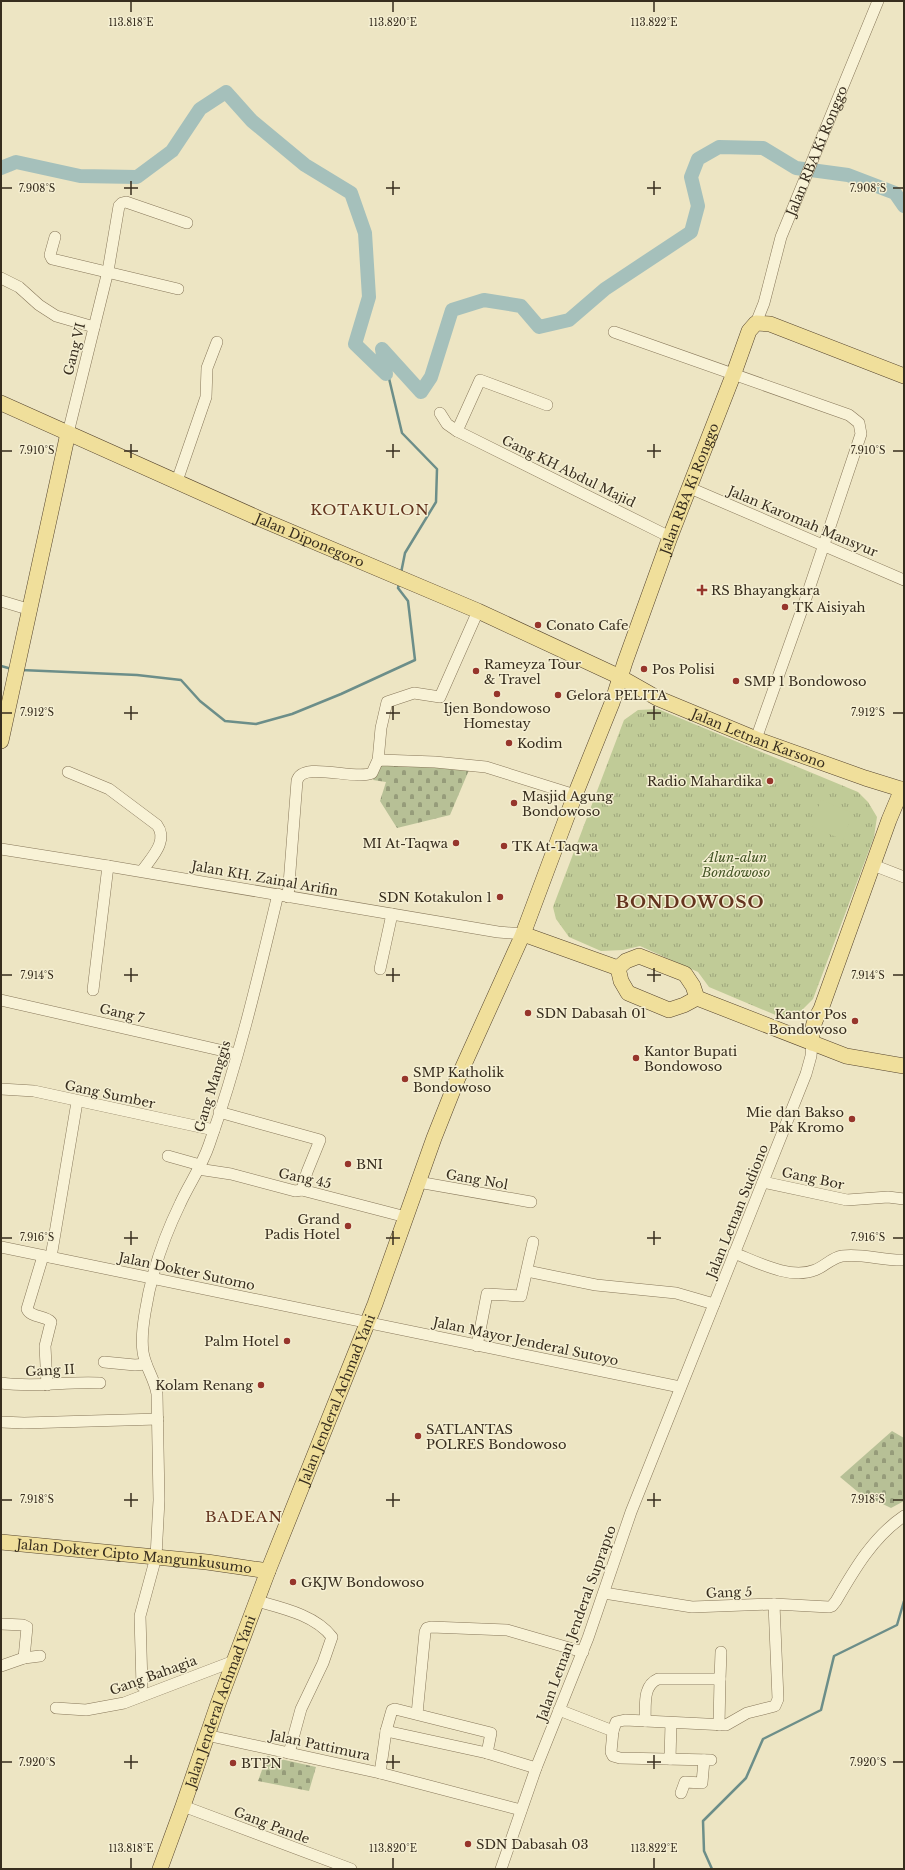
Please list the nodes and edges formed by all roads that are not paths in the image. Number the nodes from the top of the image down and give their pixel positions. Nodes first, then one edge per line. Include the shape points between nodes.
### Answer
1 (878, 1) edge
2 (186, 223) dead end
3 (55, 237) dead end
4 (108, 271) junction
5 (1, 278) edge
6 (178, 289) dead end
7 (763, 324) junction
8 (94, 327) junction
9 (614, 332) dead end
10 (217, 342) dead end
11 (734, 373) junction
12 (904, 376) edge
13 (1, 403) edge
14 (548, 405) dead end
15 (440, 413) dead end
16 (457, 431) junction
17 (68, 433) junction
18 (177, 481) junction
19 (690, 488) junction
20 (670, 537) junction
21 (824, 545) junction
22 (904, 580) edge
23 (1, 601) edge
24 (30, 610) junction
25 (478, 610) junction
26 (620, 677) junction
27 (4, 713) edge
28 (756, 739) junction
29 (1, 741) edge
30 (378, 761) junction
31 (68, 772) dead end
32 (903, 788) edge
33 (574, 795) junction
34 (1, 849) edge
35 (873, 865) junction
36 (108, 866) junction
37 (142, 871) junction
38 (904, 877) edge
39 (283, 896) junction
40 (392, 914) junction
41 (523, 934) junction
42 (618, 968) junction
43 (380, 969) dead end
44 (93, 990) dead end
45 (697, 998) junction
46 (1, 1000) edge
47 (812, 1043) junction
48 (237, 1054) junction
49 (904, 1066) edge
50 (1, 1089) edge
51 (77, 1102) junction
52 (219, 1112) junction
53 (214, 1130) junction
54 (168, 1156) dead end
55 (199, 1167) junction
56 (418, 1182) junction
57 (764, 1182) junction
58 (302, 1190) junction
59 (904, 1199) edge
60 (531, 1202) dead end
61 (406, 1216) junction
62 (533, 1242) dead end
63 (1, 1247) edge
64 (734, 1253) junction
65 (47, 1256) junction
66 (904, 1260) edge
67 (527, 1271) junction
68 (152, 1278) junction
69 (714, 1304) junction
70 (367, 1322) junction
71 (477, 1346) junction
72 (104, 1362) dead end
73 (146, 1364) junction
74 (1, 1383) edge
75 (100, 1383) dead end
76 (47, 1385) junction
77 (680, 1387) junction
78 (158, 1418) junction
79 (1, 1422) edge
80 (904, 1516) edge
81 (1, 1542) edge
82 (156, 1557) junction
83 (268, 1571) junction
84 (604, 1593) junction
85 (257, 1601) junction
86 (774, 1604) junction
87 (1, 1624) edge
88 (583, 1652) junction
89 (721, 1652) dead end
90 (40, 1656) dead end
91 (24, 1658) junction
92 (1, 1666) edge
93 (232, 1666) junction
94 (720, 1679) junction
95 (142, 1686) dead end
96 (56, 1708) dead end
97 (559, 1710) junction
98 (417, 1714) junction
99 (645, 1721) junction
100 (671, 1723) junction
101 (719, 1725) junction
102 (386, 1731) junction
103 (613, 1732) junction
104 (206, 1735) junction
105 (289, 1753) junction
106 (487, 1753) junction
107 (670, 1759) junction
108 (536, 1768) junction
109 (380, 1772) junction
110 (681, 1793) dead end
111 (183, 1806) junction
112 (521, 1810) junction
113 (160, 1869) edge
114 (351, 1869) edge
115 (501, 1869) edge

1 - 7 street, Jalan RBA Ki Ronggo via 781,237 764,303
2 - 4 street, Gang VI via 126,202 122,203
3 - 4 street via 50,255 52,259
4 - 6 street
4 - 8 street, Gang VI
5 - 8 street via 19,287 56,316
7 - 11 main road, Jalan RBA Ki Ronggo via 749,331
7 - 12 main road
8 - 17 street, Gang VI
9 - 11 street
10 - 18 street via 206,368 206,397
11 - 19 main road, Jalan RBA Ki Ronggo
11 - 21 street via 849,415 859,423 861,434
13 - 17 main road, Jalan Diponegoro
14 - 16 street via 480,380
15 - 16 street, Gang KH Abdul Majid via 446,424
16 - 20 street, Gang KH Abdul Majid
17 - 18 main road, Jalan Diponegoro
17 - 24 main road
18 - 25 main road, Jalan Diponegoro via 258,518
19 - 20 main road, Jalan RBA Ki Ronggo
19 - 21 street, Jalan Karomah Mansyur
20 - 26 main road, Jalan RBA Ki Ronggo
21 - 22 street, Jalan Karomah Mansyur
21 - 28 street
23 - 24 street
24 - 27 main road via 16,680
25 - 26 main road, Jalan Diponegoro
25 - 30 street via 440,697 414,693 387,702 381,728
26 - 28 main road, Jalan Letnan Karsono via 656,698
26 - 33 main road, Jalan RBA Ki Ronggo
27 - 29 main road
28 - 32 main road, Jalan Letnan Karsono via 865,778
30 - 33 street via 410,760 478,766
30 - 39 street, Gang Manggis via 369,775 310,772 299,776
31 - 37 street via 109,788 157,825 161,831 161,842
32 - 35 main road
33 - 41 main road, Jalan Jenderal Achmad Yani
34 - 36 street, Jalan KH. Zainal Arifin
35 - 38 street
35 - 47 main road via 821,1009 813,1022
36 - 37 street, Jalan KH. Zainal Arifin
36 - 44 street
37 - 39 street, Jalan KH. Zainal Arifin
39 - 40 street, Jalan KH. Zainal Arifin
39 - 48 street, Gang Manggis
40 - 41 street, Jalan KH. Zainal Arifin
40 - 43 street
41 - 42 main road
41 - 56 main road, Jalan Jenderal Achmad Yani via 457,1080
42 - 45 main road via 626,961 639,956 685,974
42 - 45 main road via 621,981 628,993 669,1010
45 - 47 main road
46 - 48 street, Gang 7
47 - 49 main road via 846,1056
47 - 57 street, Jalan Letnan Sudiono via 806,1074
48 - 52 street, Gang Manggis
50 - 51 street, Gang Sumber via 34,1091
51 - 53 street, Gang Sumber
51 - 65 street
52 - 53 street, Gang Manggis
52 - 58 street via 320,1140
53 - 55 street, Gang Manggis
54 - 55 street, Gang 45
55 - 58 street, Gang 45 via 295,1191
55 - 68 street, Gang Manggis via 160,1249
56 - 60 street, Gang Nol
56 - 61 main road, Jalan Jenderal Achmad Yani
57 - 59 street, Gang Bor via 847,1200 888,1197
57 - 64 street, Jalan Letnan Sudiono
58 - 61 street, Gang 45
61 - 70 main road, Jalan Jenderal Achmad Yani
62 - 67 street
63 - 65 street, Jalan Dokter Sutomo
64 - 66 street via 795,1273 815,1270 841,1256 857,1255
64 - 69 street, Jalan Letnan Sudiono
65 - 68 street, Jalan Dokter Sutomo
65 - 76 street via 27,1309 31,1314 51,1322 45,1346
67 - 69 street via 596,1285 670,1292
67 - 71 street via 521,1296 487,1294
68 - 70 street, Jalan Dokter Sutomo
68 - 73 street, Gang Manggis via 142,1337
69 - 77 street, Jalan Letnan Sudiono
70 - 71 street, Jalan Mayor Jenderal Sutoyo
70 - 83 main road, Jalan Jenderal Achmad Yani
71 - 77 street, Jalan Mayor Jenderal Sutoyo
72 - 73 street
73 - 78 street, Gang Manggis via 156,1384
74 - 76 street, Gang II
75 - 76 street, Gang II via 72,1382
77 - 84 street, Jalan Letnan Jenderal Suprapto via 631,1512
78 - 79 street
78 - 82 street, Gang Manggis via 159,1500
80 - 86 street, Gang 5 via 871,1547 858,1563 836,1601 829,1607
81 - 82 main road, Jalan Dokter Cipto Mangunkusumo
82 - 83 main road, Jalan Dokter Cipto Mangunkusumo
82 - 95 street, Gang Manggis via 140,1616
83 - 85 main road, Jalan Jenderal Achmad Yani
84 - 86 street, Gang 5 via 692,1607
84 - 88 street, Jalan Letnan Jenderal Suprapto
85 - 93 main road, Jalan Jenderal Achmad Yani
85 - 105 street via 314,1621 332,1637 302,1709
86 - 101 street via 778,1703 747,1713 726,1725
87 - 91 street via 27,1627
88 - 97 street, Jalan Letnan Jenderal Suprapto
88 - 98 street via 506,1630 431,1626 425,1632
89 - 94 street
90 - 91 street
91 - 92 street
93 - 96 street, Gang Bahagia via 124,1703 86,1710
93 - 104 main road, Jalan Jenderal Achmad Yani
94 - 99 street via 658,1679 651,1682 647,1693
94 - 101 street
97 - 103 street
97 - 108 street, Jalan Letnan Jenderal Suprapto
98 - 102 street via 392,1710
98 - 106 street via 491,1733
99 - 100 street
99 - 103 street via 619,1720
100 - 101 street
100 - 107 street
102 - 106 street
102 - 109 street
103 - 107 street via 611,1752 614,1756
104 - 105 street, Jalan Pattimura
104 - 111 main road, Jalan Jenderal Achmad Yani
105 - 109 street, Jalan Pattimura
106 - 108 street
107 - 110 street via 708,1760 702,1783 684,1782
108 - 112 street, Jalan Letnan Jenderal Suprapto
109 - 112 street, Jalan Pattimura
111 - 113 main road, Jalan Jenderal Achmad Yani
111 - 114 street, Gang Pande
112 - 115 street, Jalan Letnan Jenderal Suprapto

